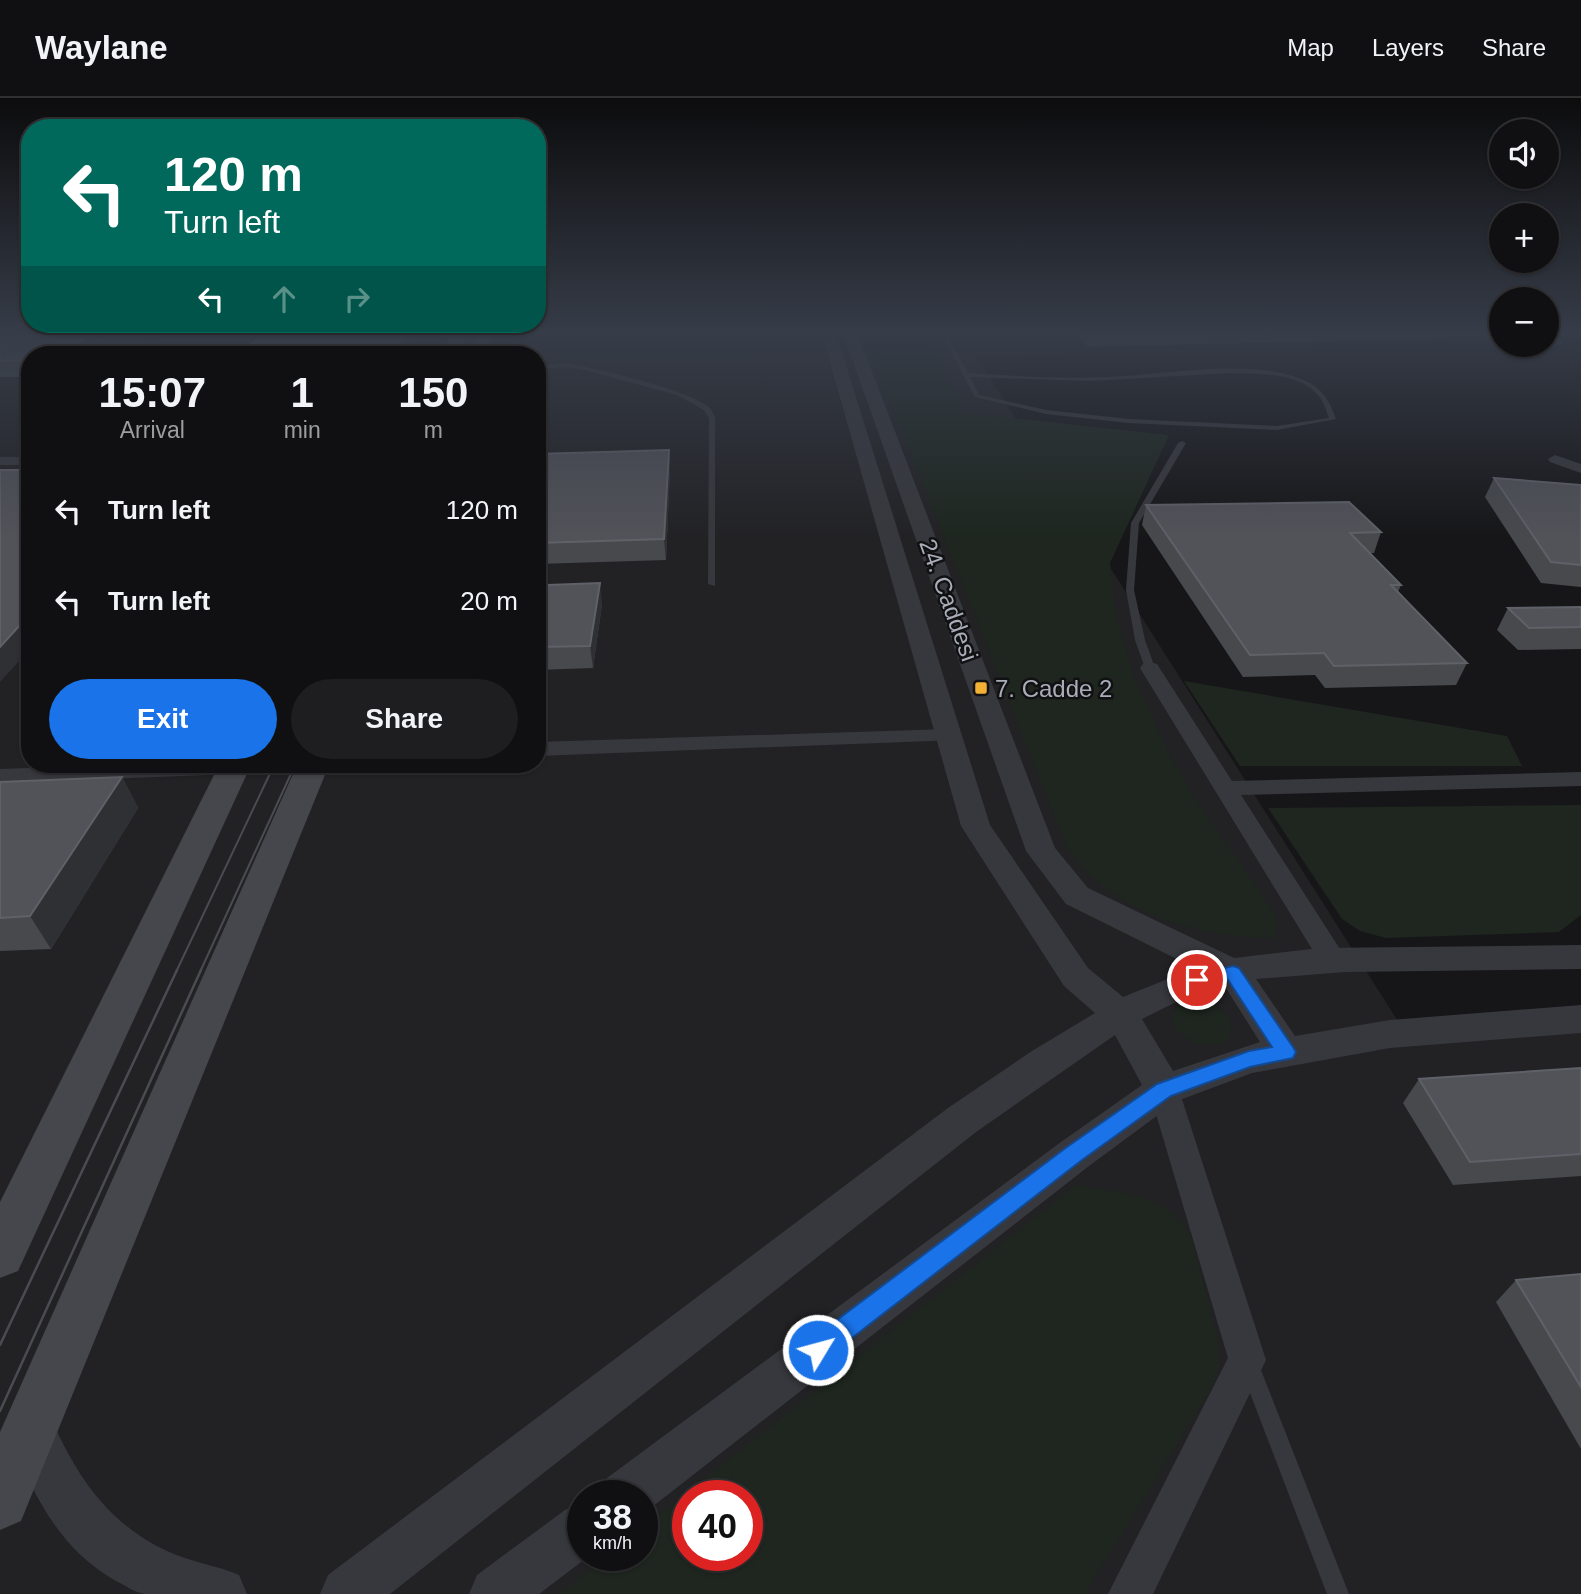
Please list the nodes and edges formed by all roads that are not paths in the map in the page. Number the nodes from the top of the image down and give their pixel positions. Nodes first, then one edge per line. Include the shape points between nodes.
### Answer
1 (690, 400) edge
2 (849, 400) edge
3 (875, 400) edge
4 (993, 400) edge
5 (1326, 400) edge
6 (1182, 443) dead end
7 (1555, 459) dead end
8 (0, 461) edge
9 (21, 461) edge
10 (1581, 469) edge
11 (712, 584) dead end
12 (1150, 668) joint
13 (949, 735) junction
14 (546, 750) edge
15 (70, 773) edge
16 (231, 773) edge
17 (310, 773) edge
18 (0, 776) edge
19 (1581, 779) edge
20 (1226, 788) junction
21 (1581, 957) edge
22 (1333, 960) junction
23 (1233, 972) junction
24 (1136, 1008) junction
25 (1581, 1019) edge
26 (1268, 1056) junction
27 (1164, 1090) junction
28 (0, 1254) edge
29 (1247, 1360) junction
30 (31, 1427) junction
31 (646, 1480) edge
32 (0, 1500) edge
33 (567, 1540) edge
34 (220, 1594) edge
35 (347, 1594) edge
36 (496, 1594) edge
37 (1130, 1594) edge
38 (1338, 1594) edge

1 - 11 lane via 707,409 712,418
2 - 13 street, 24. Caddesi
3 - 23 street, 24. Caddesi via 1041,851 1077,896
4 - 5 lane via 1046,412 1129,421 1277,428 1333,419
6 - 12 lane via 1135,523 1130,590
7 - 10 street
8 - 9 street
12 - 20 street
13 - 14 street
13 - 24 street, 24. Caddesi via 976,826 1076,977
15 - 18 street
16 - 28 main road
17 - 30 main road
19 - 20 street
20 - 22 street
21 - 22 street
22 - 23 street
23 - 24 street via 1197,980
23 - 26 street
24 - 27 street
24 - 35 street via 1044,1061 962,1120
25 - 26 street via 1390,1034
26 - 27 street
27 - 29 street
27 - 31 street
29 - 37 street
29 - 38 lane
30 - 32 main road
30 - 34 street via 63,1499 90,1530 151,1571
33 - 36 street

